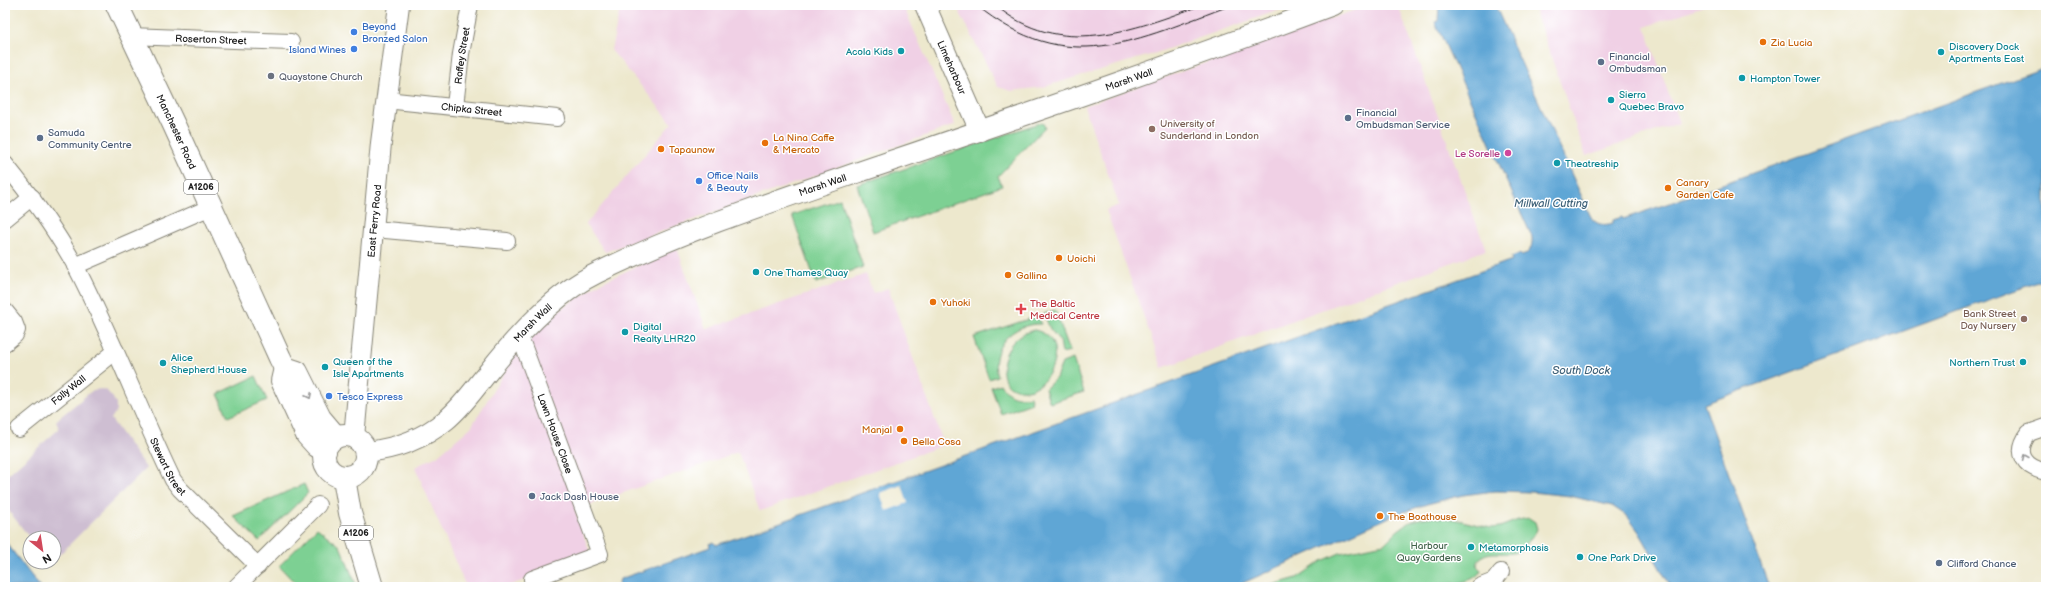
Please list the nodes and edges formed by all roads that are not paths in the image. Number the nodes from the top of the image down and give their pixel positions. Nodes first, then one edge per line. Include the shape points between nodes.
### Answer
1 (117, 5) edge
2 (399, 5) edge
3 (470, 5) edge
4 (925, 5) edge
5 (1333, 5) edge
6 (130, 36) junction
7 (291, 42) dead end
8 (386, 100) junction
9 (455, 106) junction
10 (557, 118) dead end
11 (980, 130) junction
12 (5, 164) edge
13 (32, 197) junction
14 (211, 207) junction
15 (5, 219) edge
16 (374, 230) junction
17 (507, 241) dead end
18 (75, 266) junction
19 (5, 311) edge
20 (518, 334) junction
21 (5, 343) edge
22 (116, 351) junction
23 (2046, 427) edge
24 (19, 429) dead end
25 (345, 444) junction
26 (2046, 472) edge
27 (344, 478) junction
28 (318, 505) dead end
29 (258, 566) junction
30 (1501, 572) dead end
31 (532, 579) dead end
32 (236, 587) edge
33 (372, 587) edge
34 (1479, 587) edge

1 - 6 main road, Manchester Road / A1206
2 - 8 street, East Ferry Road
3 - 9 street, Roffey Street
4 - 11 street, Limeharbour
5 - 11 street, Marsh Wall
6 - 7 street, Roserton Street
6 - 14 main road, Manchester Road / A1206
8 - 9 street, Chipka Street
8 - 16 street, East Ferry Road
9 - 10 street, Chipka Street
11 - 20 street, Marsh Wall via 671,240 594,274 555,301
12 - 13 street, Stewart Street
13 - 15 street
13 - 18 street, Stewart Street
14 - 18 street
14 - 25 main road, Manchester Road / A1206 via 268,335 286,368 282,381 307,435 317,446
16 - 17 street
16 - 25 street, East Ferry Road
18 - 22 street, Stewart Street
19 - 21 street via 17,330
20 - 25 street, Marsh Wall via 463,403 430,431 390,449
20 - 31 street, Lawn House Close via 600,554
22 - 24 street, Folly Wall
22 - 29 street, Stewart Street via 173,480
26 -> 23 street via 2029,466 2024,459 2022,446 2030,433
25 - 27 main road via 324,458 328,468
25 - 27 main road via 366,459 362,470
27 - 33 main road, A1206 via 350,513
28 - 29 street
29 - 32 street
30 - 34 street via 1494,581

